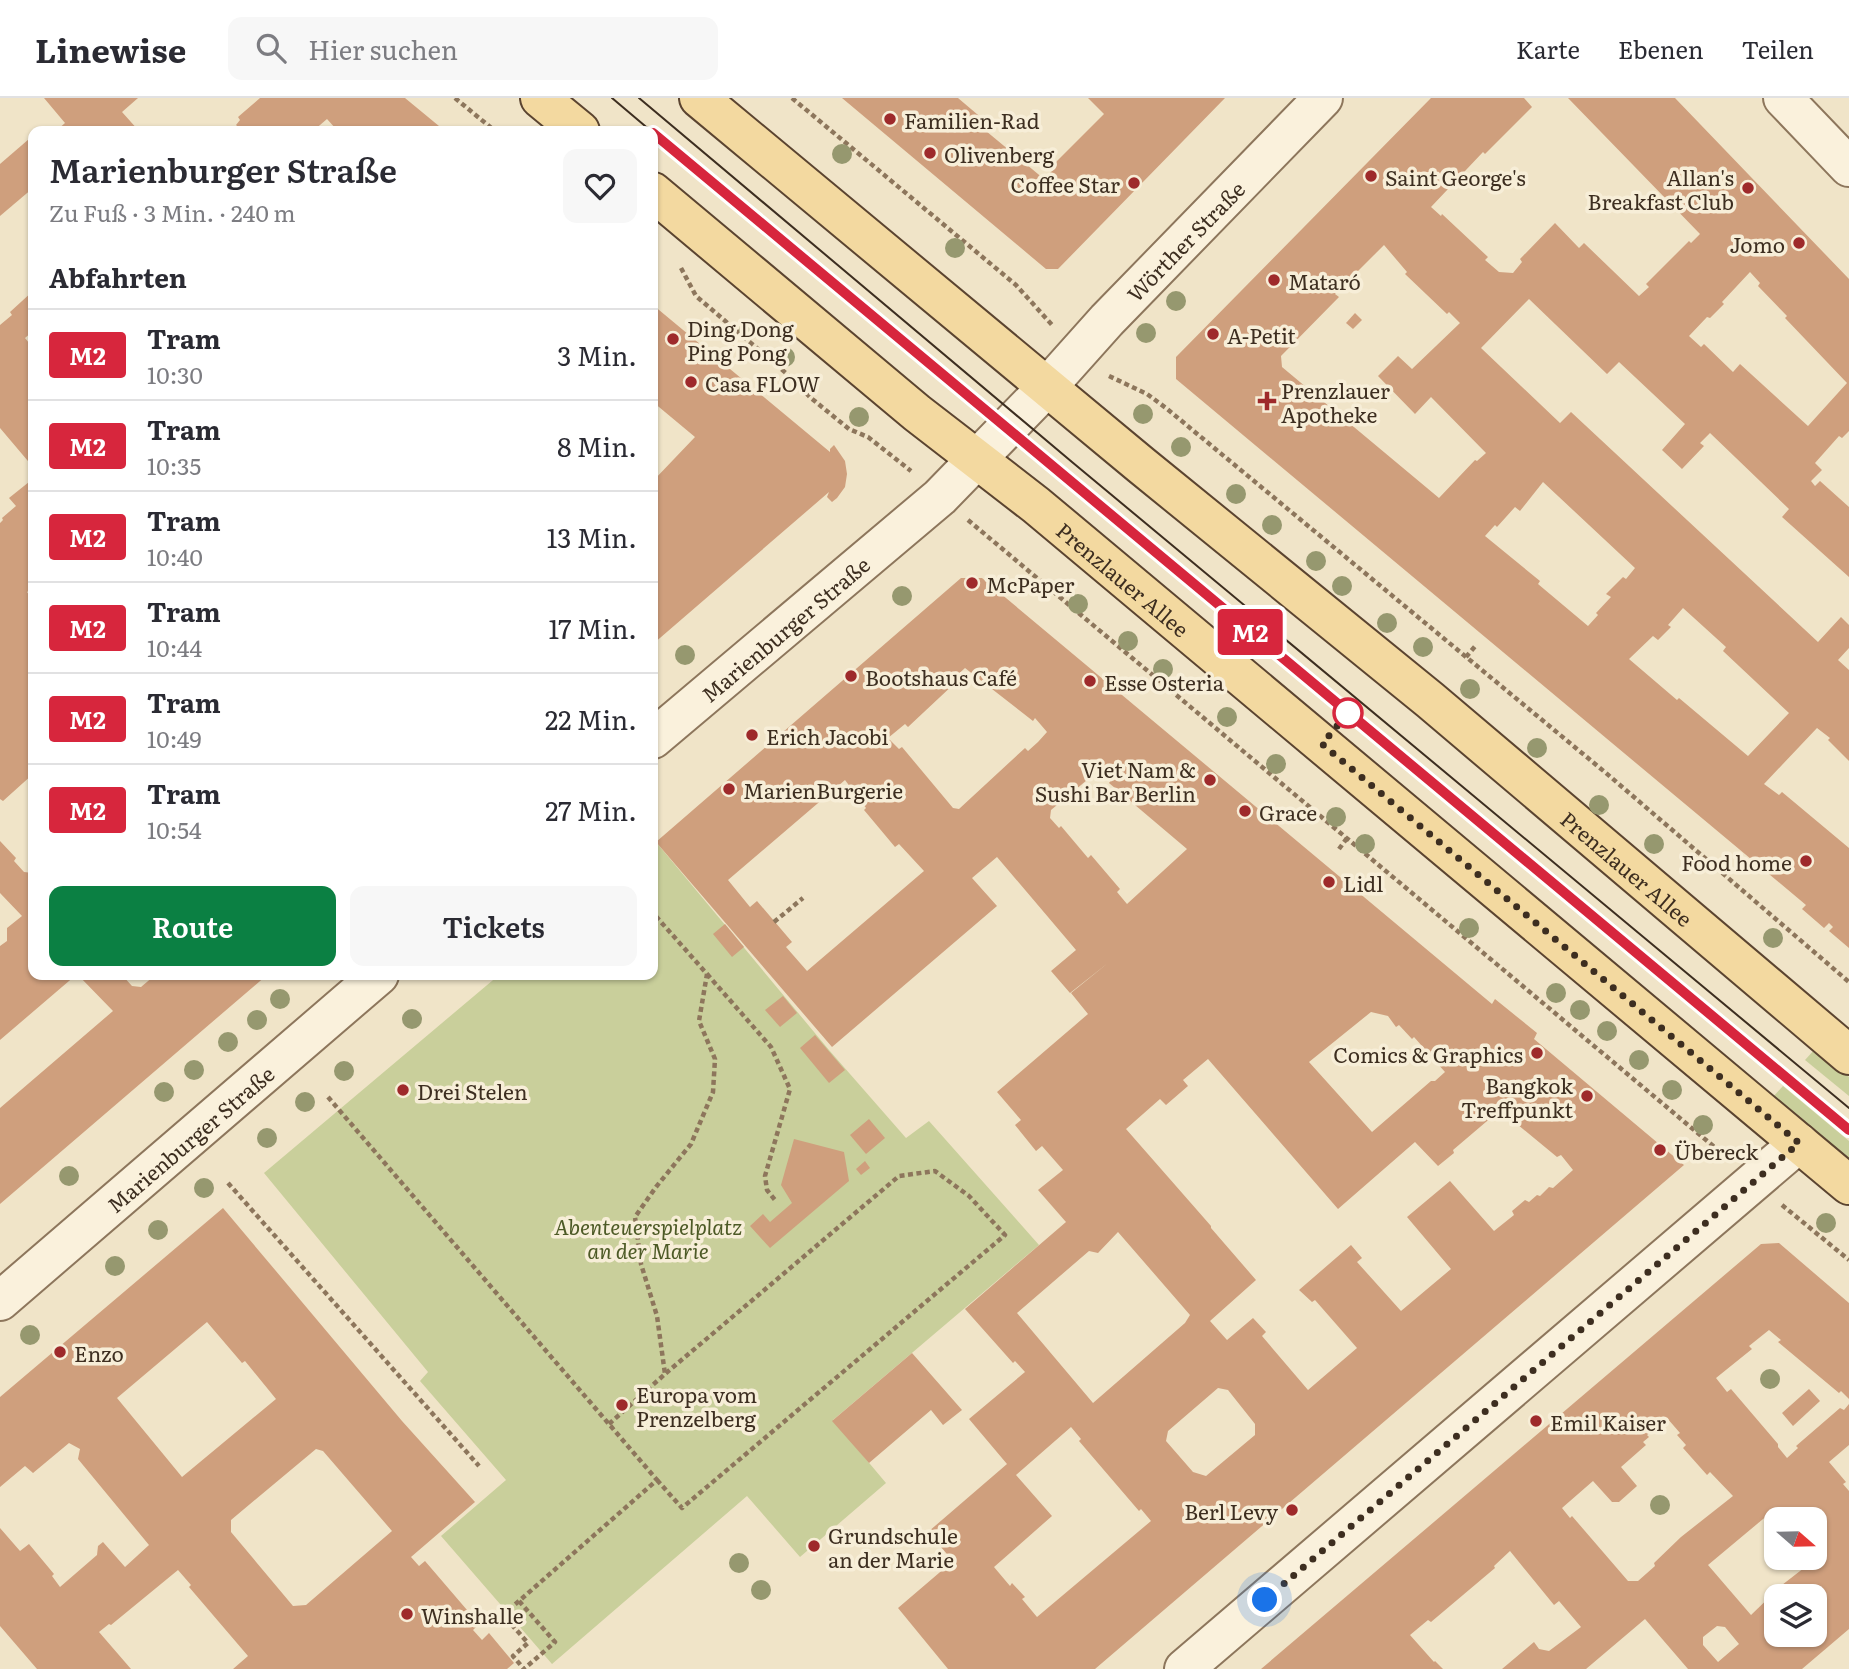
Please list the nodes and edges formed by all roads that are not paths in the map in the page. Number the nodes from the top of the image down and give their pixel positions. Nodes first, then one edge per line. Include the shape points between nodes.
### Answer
1 (540, 98) edge
2 (699, 98) edge
3 (1323, 98) edge
4 (1783, 98) edge
5 (574, 126) edge
6 (1849, 167) edge
7 (658, 196) edge
8 (1048, 386) junction
9 (976, 461) junction
10 (658, 735) edge
11 (373, 980) edge
12 (1849, 1055) edge
13 (1799, 1143) junction
14 (1849, 1185) edge
15 (0, 1301) edge
16 (1184, 1669) edge

1 - 5 main road
2 - 8 main road, Prenzlauer Allee
3 - 8 street, Wörther Straße
4 - 6 street
7 - 9 main road, Prenzlauer Allee
8 - 9 street
8 - 12 main road, Prenzlauer Allee via 1430,700
9 - 10 street, Marienburger Straße via 940,497
9 - 13 main road, Prenzlauer Allee via 1066,530
11 - 15 street, Marienburger Straße
13 - 14 main road, Prenzlauer Allee
13 - 16 street

